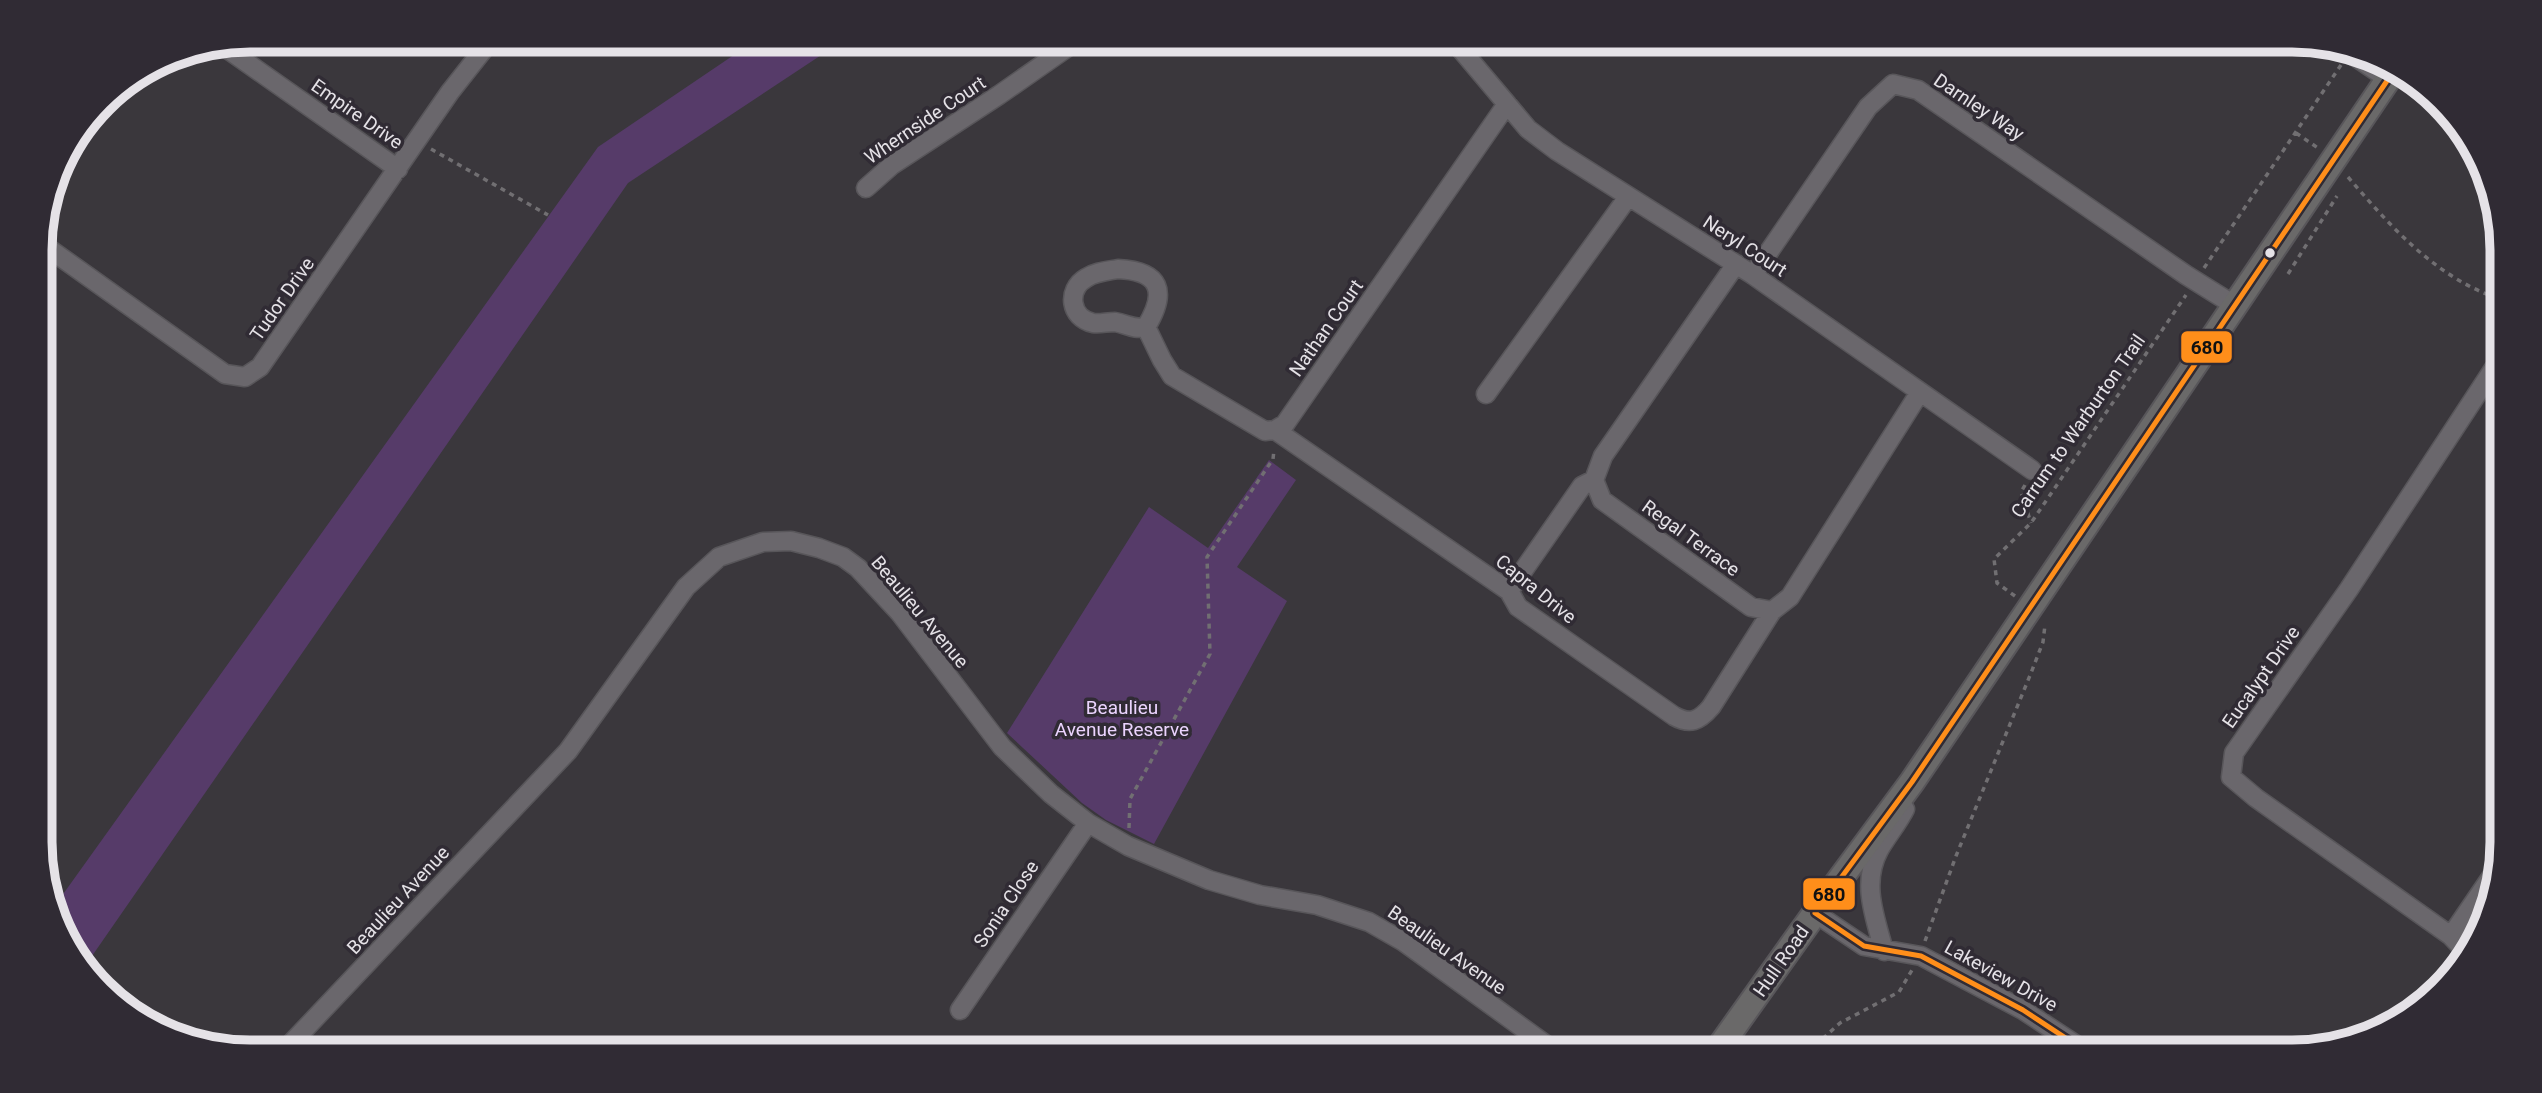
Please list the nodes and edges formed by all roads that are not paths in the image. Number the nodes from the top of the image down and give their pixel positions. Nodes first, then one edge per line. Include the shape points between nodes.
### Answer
1 (1463, 52) edge
2 (234, 53) edge
3 (481, 53) edge
4 (1060, 53) edge
5 (2389, 78) edge
6 (1507, 104) junction
7 (398, 169) junction
8 (866, 188) dead end
9 (1628, 197) junction
10 (53, 252) edge
11 (1736, 264) junction
12 (1753, 275) junction
13 (2234, 305) junction
14 (1146, 327) junction
15 (2490, 374) edge
16 (1920, 392) junction
17 (1486, 394) dead end
18 (1275, 430) junction
19 (2032, 470) road end
20 (1594, 480) junction
21 (1509, 591) junction
22 (1772, 611) junction
23 (1912, 782) junction
24 (1088, 823) junction
25 (2485, 887) edge
26 (1815, 913) junction
27 (2451, 936) junction
28 (2460, 946) edge
29 (1884, 951) junction
30 (960, 1010) dead end
31 (294, 1040) edge
32 (1539, 1040) edge
33 (1725, 1040) edge
34 (2069, 1040) edge

1 - 6 street, Neryl Court
2 - 7 street, Empire Drive
3 - 7 street, Tudor Drive
4 - 8 street, Whernside Court via 892,165
5 - 13 main road, Hull Road via 2341,168
6 - 9 street, Neryl Court via 1528,129
6 - 18 street, Nathan Court via 1295,411
7 - 10 street, Tudor Drive via 260,368 245,377 225,374
9 - 11 street, Neryl Court
9 - 17 street
11 - 12 street, Neryl Court
11 - 20 street via 1603,456
12 - 13 street, Darnley Way via 1868,107 1893,84 1918,90
12 - 16 street, Neryl Court
13 - 23 main road, Hull Road
14 - 14 street via 1157,304 1154,280 1147,275 1133,270 1096,273 1077,286 1073,306 1079,317 1095,324
14 - 18 street via 1172,376 1265,431
15 - 27 street, Eucalypt Drive via 2234,753 2231,777
16 - 19 street, Neryl Court
16 - 22 street via 1790,597
18 - 21 street, Capra Drive
20 - 21 street via 1582,486
20 - 22 street, Regal Terrace via 1602,500 1751,607
21 - 22 street, Capra Drive via 1518,607 1686,722 1696,721 1711,707
23 - 26 main road, Hull Road
23 - 29 street via 1904,811 1871,867 1872,905
24 - 30 street, Sonia Close
24 - 31 street, Beaulieu Avenue via 1002,747 899,612 858,568 819,548 791,541 763,542 719,557 686,587 568,751
24 - 32 street, Beaulieu Avenue via 1128,846 1209,880 1369,922
25 - 27 street
26 - 29 street, Lakeview Drive via 1864,946
26 - 33 main road, Hull Road
27 - 28 street, Eucalypt Drive
29 - 34 street, Lakeview Drive via 1921,956

